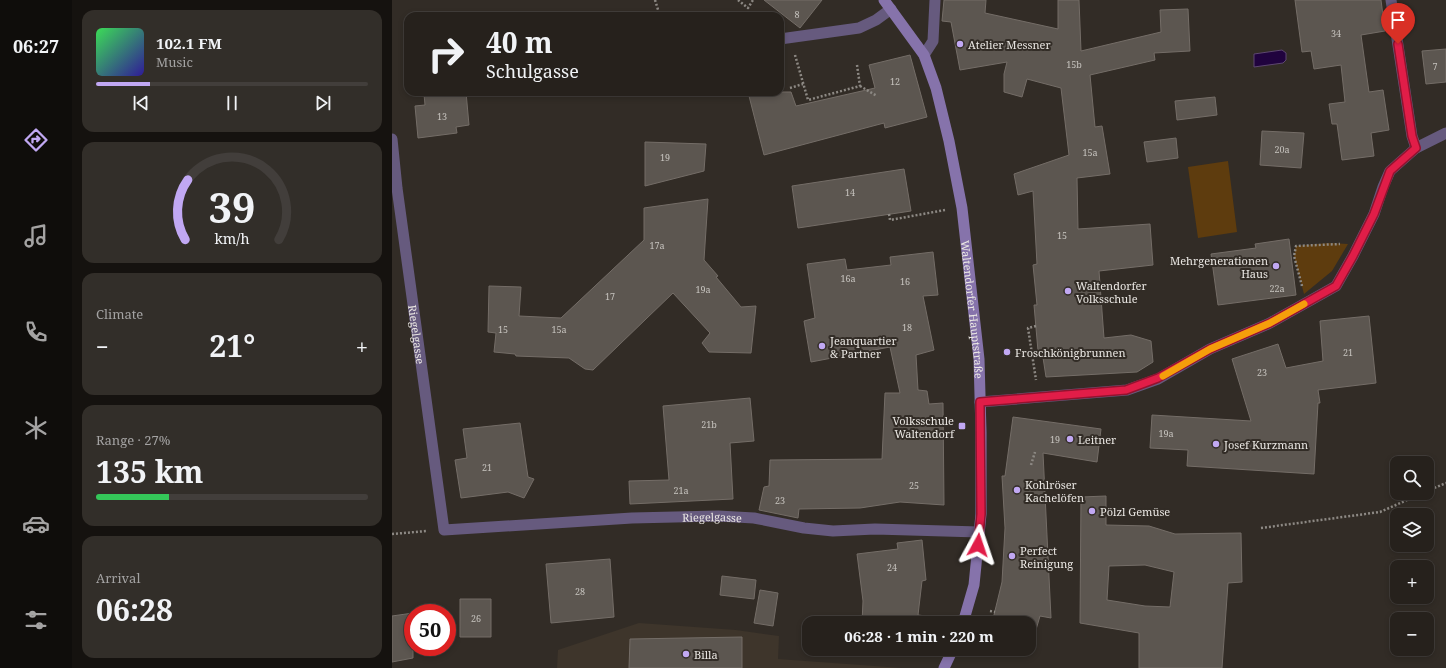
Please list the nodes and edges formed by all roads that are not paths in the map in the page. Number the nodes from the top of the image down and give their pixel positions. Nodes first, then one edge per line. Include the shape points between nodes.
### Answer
1 (884, 0) edge
2 (935, 0) edge
3 (1391, 0) edge
4 (891, 9) junction
5 (785, 38) edge
6 (924, 55) junction
7 (1446, 133) edge
8 (392, 139) edge
9 (1416, 148) junction
10 (980, 402) junction
11 (979, 532) junction
12 (965, 616) edge
13 (950, 656) edge
14 (944, 668) edge

1 - 4 main road, Waltendorfer Hauptstraße
2 - 6 street via 933,41
3 - 9 street
4 - 5 street via 859,28
4 - 6 main road, Waltendorfer Hauptstraße
6 - 10 main road, Waltendorfer Hauptstraße via 936,88 962,208 979,360
7 - 9 street
8 - 11 street, Riegelgasse via 444,530 632,518 718,516 754,518 827,530
9 - 10 street via 1390,171 1374,214 1336,286 1270,323 1210,349 1158,378 1126,390
10 - 11 main road, Waltendorfer Hauptstraße
11 - 12 main road, Waltendorfer Hauptstraße via 974,585
13 - 14 main road

